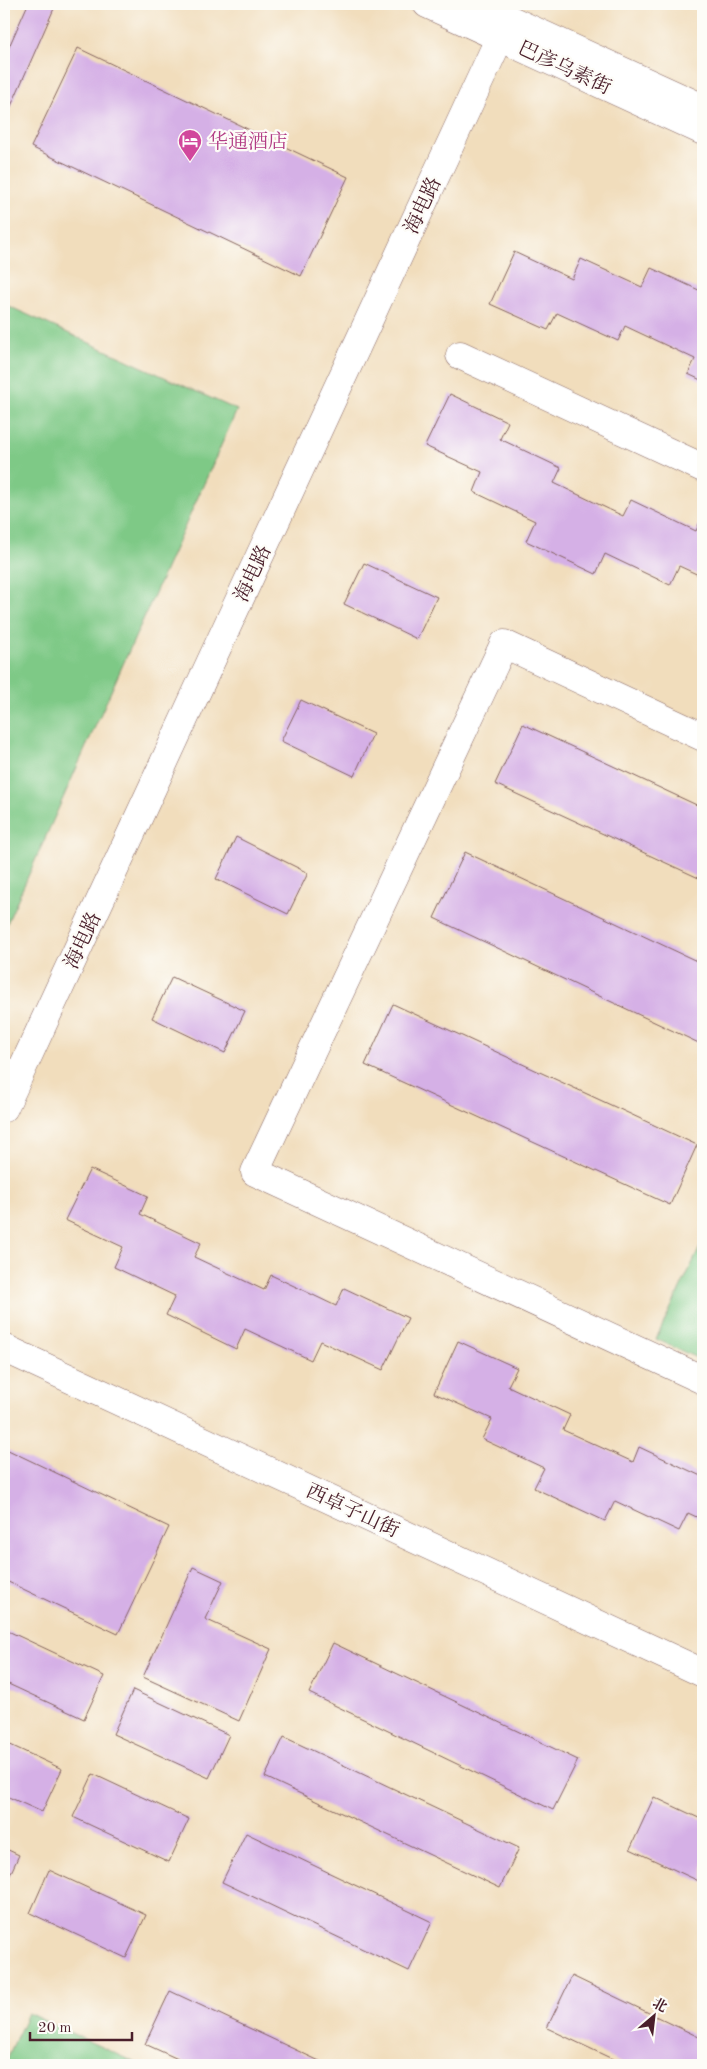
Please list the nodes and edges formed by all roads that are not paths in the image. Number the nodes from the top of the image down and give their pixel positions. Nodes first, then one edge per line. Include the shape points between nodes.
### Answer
1 (427, 4) edge
2 (476, 4) edge
3 (500, 38) junction
4 (703, 108) edge
5 (703, 131) edge
6 (460, 355) dead end
7 (703, 468) edge
8 (703, 735) edge
9 (4, 1108) edge
10 (4, 1348) edge
11 (703, 1380) edge
12 (703, 1673) edge

1 - 3 street, 巴彦乌素街
2 - 4 street, 巴彦乌素街
3 - 5 street, 巴彦乌素街
3 - 9 street, 海电路
6 - 7 street
8 - 11 street via 504,644 255,1172
10 - 12 street, 西卓子山街

